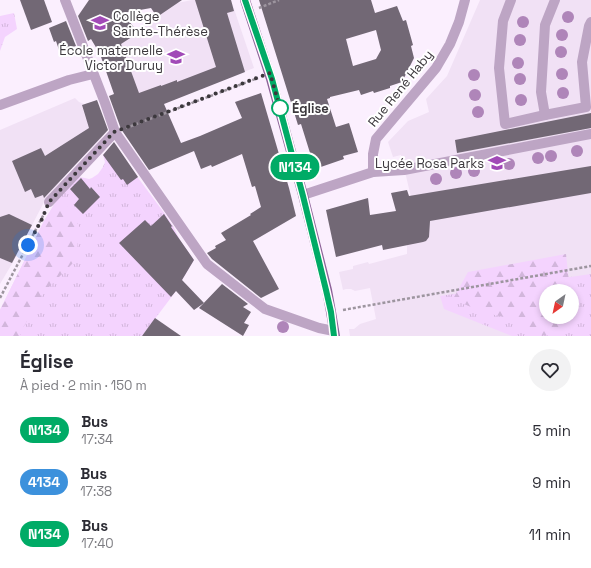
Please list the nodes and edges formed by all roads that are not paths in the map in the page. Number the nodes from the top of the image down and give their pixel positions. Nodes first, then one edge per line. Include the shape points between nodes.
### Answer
1 (64, 0) edge
2 (245, 0) edge
3 (465, 0) edge
4 (511, 0) edge
5 (555, 0) edge
6 (591, 22) edge
7 (93, 74) junction
8 (0, 105) edge
9 (545, 114) junction
10 (114, 132) junction
11 (591, 134) edge
12 (373, 172) junction
13 (303, 196) junction
14 (49, 202) road end
15 (334, 334) edge

1 - 7 street
2 - 13 main road via 270,73
3 - 12 street, Rue René Haby via 450,44 436,68 376,138
4 - 9 street via 503,21 499,68 505,124
5 - 9 street via 545,25 541,92
6 - 9 street via 582,62 586,107
7 - 8 street
7 - 10 street
10 - 14 street
10 - 15 street via 207,264 265,309
11 - 12 street via 404,170
12 - 13 street
13 - 15 main road

